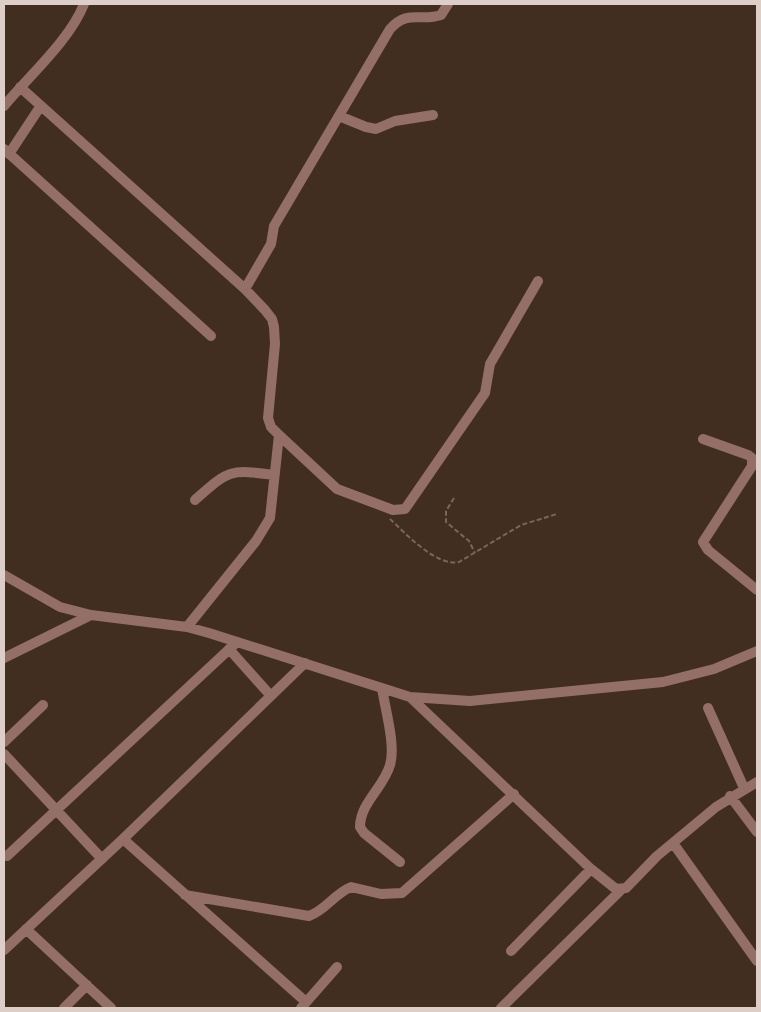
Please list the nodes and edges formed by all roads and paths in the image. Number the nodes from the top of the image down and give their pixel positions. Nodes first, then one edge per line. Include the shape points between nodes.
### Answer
1 (84, 4) edge
2 (448, 4) edge
3 (20, 87) junction
4 (4, 106) edge
5 (40, 107) junction
6 (434, 114) dead end
7 (339, 116) junction
8 (6, 152) edge
9 (538, 281) dead end
10 (245, 289) junction
11 (211, 336) dead end
12 (279, 435) junction
13 (703, 439) dead end
14 (274, 475) junction
15 (454, 498) dead end
16 (195, 500) dead end
17 (385, 514) dead end
18 (557, 514) dead end
19 (475, 553) junction
20 (4, 575) edge
21 (757, 590) edge
22 (92, 615) junction
23 (187, 627) junction
24 (233, 645) junction
25 (757, 651) edge
26 (4, 658) edge
27 (305, 663) junction
28 (382, 688) junction
29 (271, 696) junction
30 (410, 697) junction
31 (44, 705) dead end
32 (708, 708) dead end
33 (4, 742) edge
34 (4, 754) edge
35 (757, 782) edge
36 (744, 788) junction
37 (514, 794) junction
38 (730, 796) junction
39 (55, 810) junction
40 (757, 832) edge
41 (123, 839) junction
42 (673, 843) junction
43 (7, 856) dead end
44 (102, 860) junction
45 (400, 862) dead end
46 (592, 869) junction
47 (621, 890) junction
48 (185, 895) junction
49 (26, 929) junction
50 (4, 950) edge
51 (511, 951) dead end
52 (757, 961) edge
53 (337, 967) dead end
54 (87, 985) junction
55 (303, 1005) edge
56 (64, 1008) edge
57 (111, 1008) edge
58 (501, 1008) edge

1 - 3 street via 65,36
2 - 7 street via 441,14 410,16 390,29
3 - 4 street
3 - 5 street
5 - 8 street
5 - 10 street
6 - 7 street via 376,129
7 - 10 street via 274,226 271,244
8 - 11 street
9 - 12 street via 488,368 485,393 405,509 393,510 337,489
10 - 12 street via 265,310 274,328 268,418
12 - 14 street
13 - 21 street via 752,458 752,466 703,542 708,550
14 - 16 street via 243,471 228,473
14 - 23 street via 272,506 265,528
15 - 19 path via 446,511 446,522 469,541
17 - 19 path via 416,543 444,562 459,562
18 - 19 path via 521,525
20 - 22 street via 60,607
22 - 23 street
22 - 26 street
23 - 24 street
24 - 27 street
24 - 29 street
24 - 39 street
25 - 30 street via 714,670 663,682 470,701
27 - 28 street
27 - 29 street
28 - 30 street
28 - 45 street via 393,753 383,780 363,811 360,827 364,834
29 - 41 street
30 - 37 street
31 - 33 street
32 - 36 street
34 - 39 street
35 - 36 street
36 - 38 street
37 - 46 street
37 - 48 street via 402,894 382,894 351,887 309,916
38 - 40 street
38 - 42 street
39 - 43 street
39 - 44 street
41 - 44 street
41 - 48 street
42 - 47 street
42 - 52 street
44 - 49 street
46 - 47 street via 611,886
46 - 51 street
47 - 58 street
48 - 55 street
49 - 50 street
49 - 54 street
53 - 55 street
54 - 56 street
54 - 57 street

